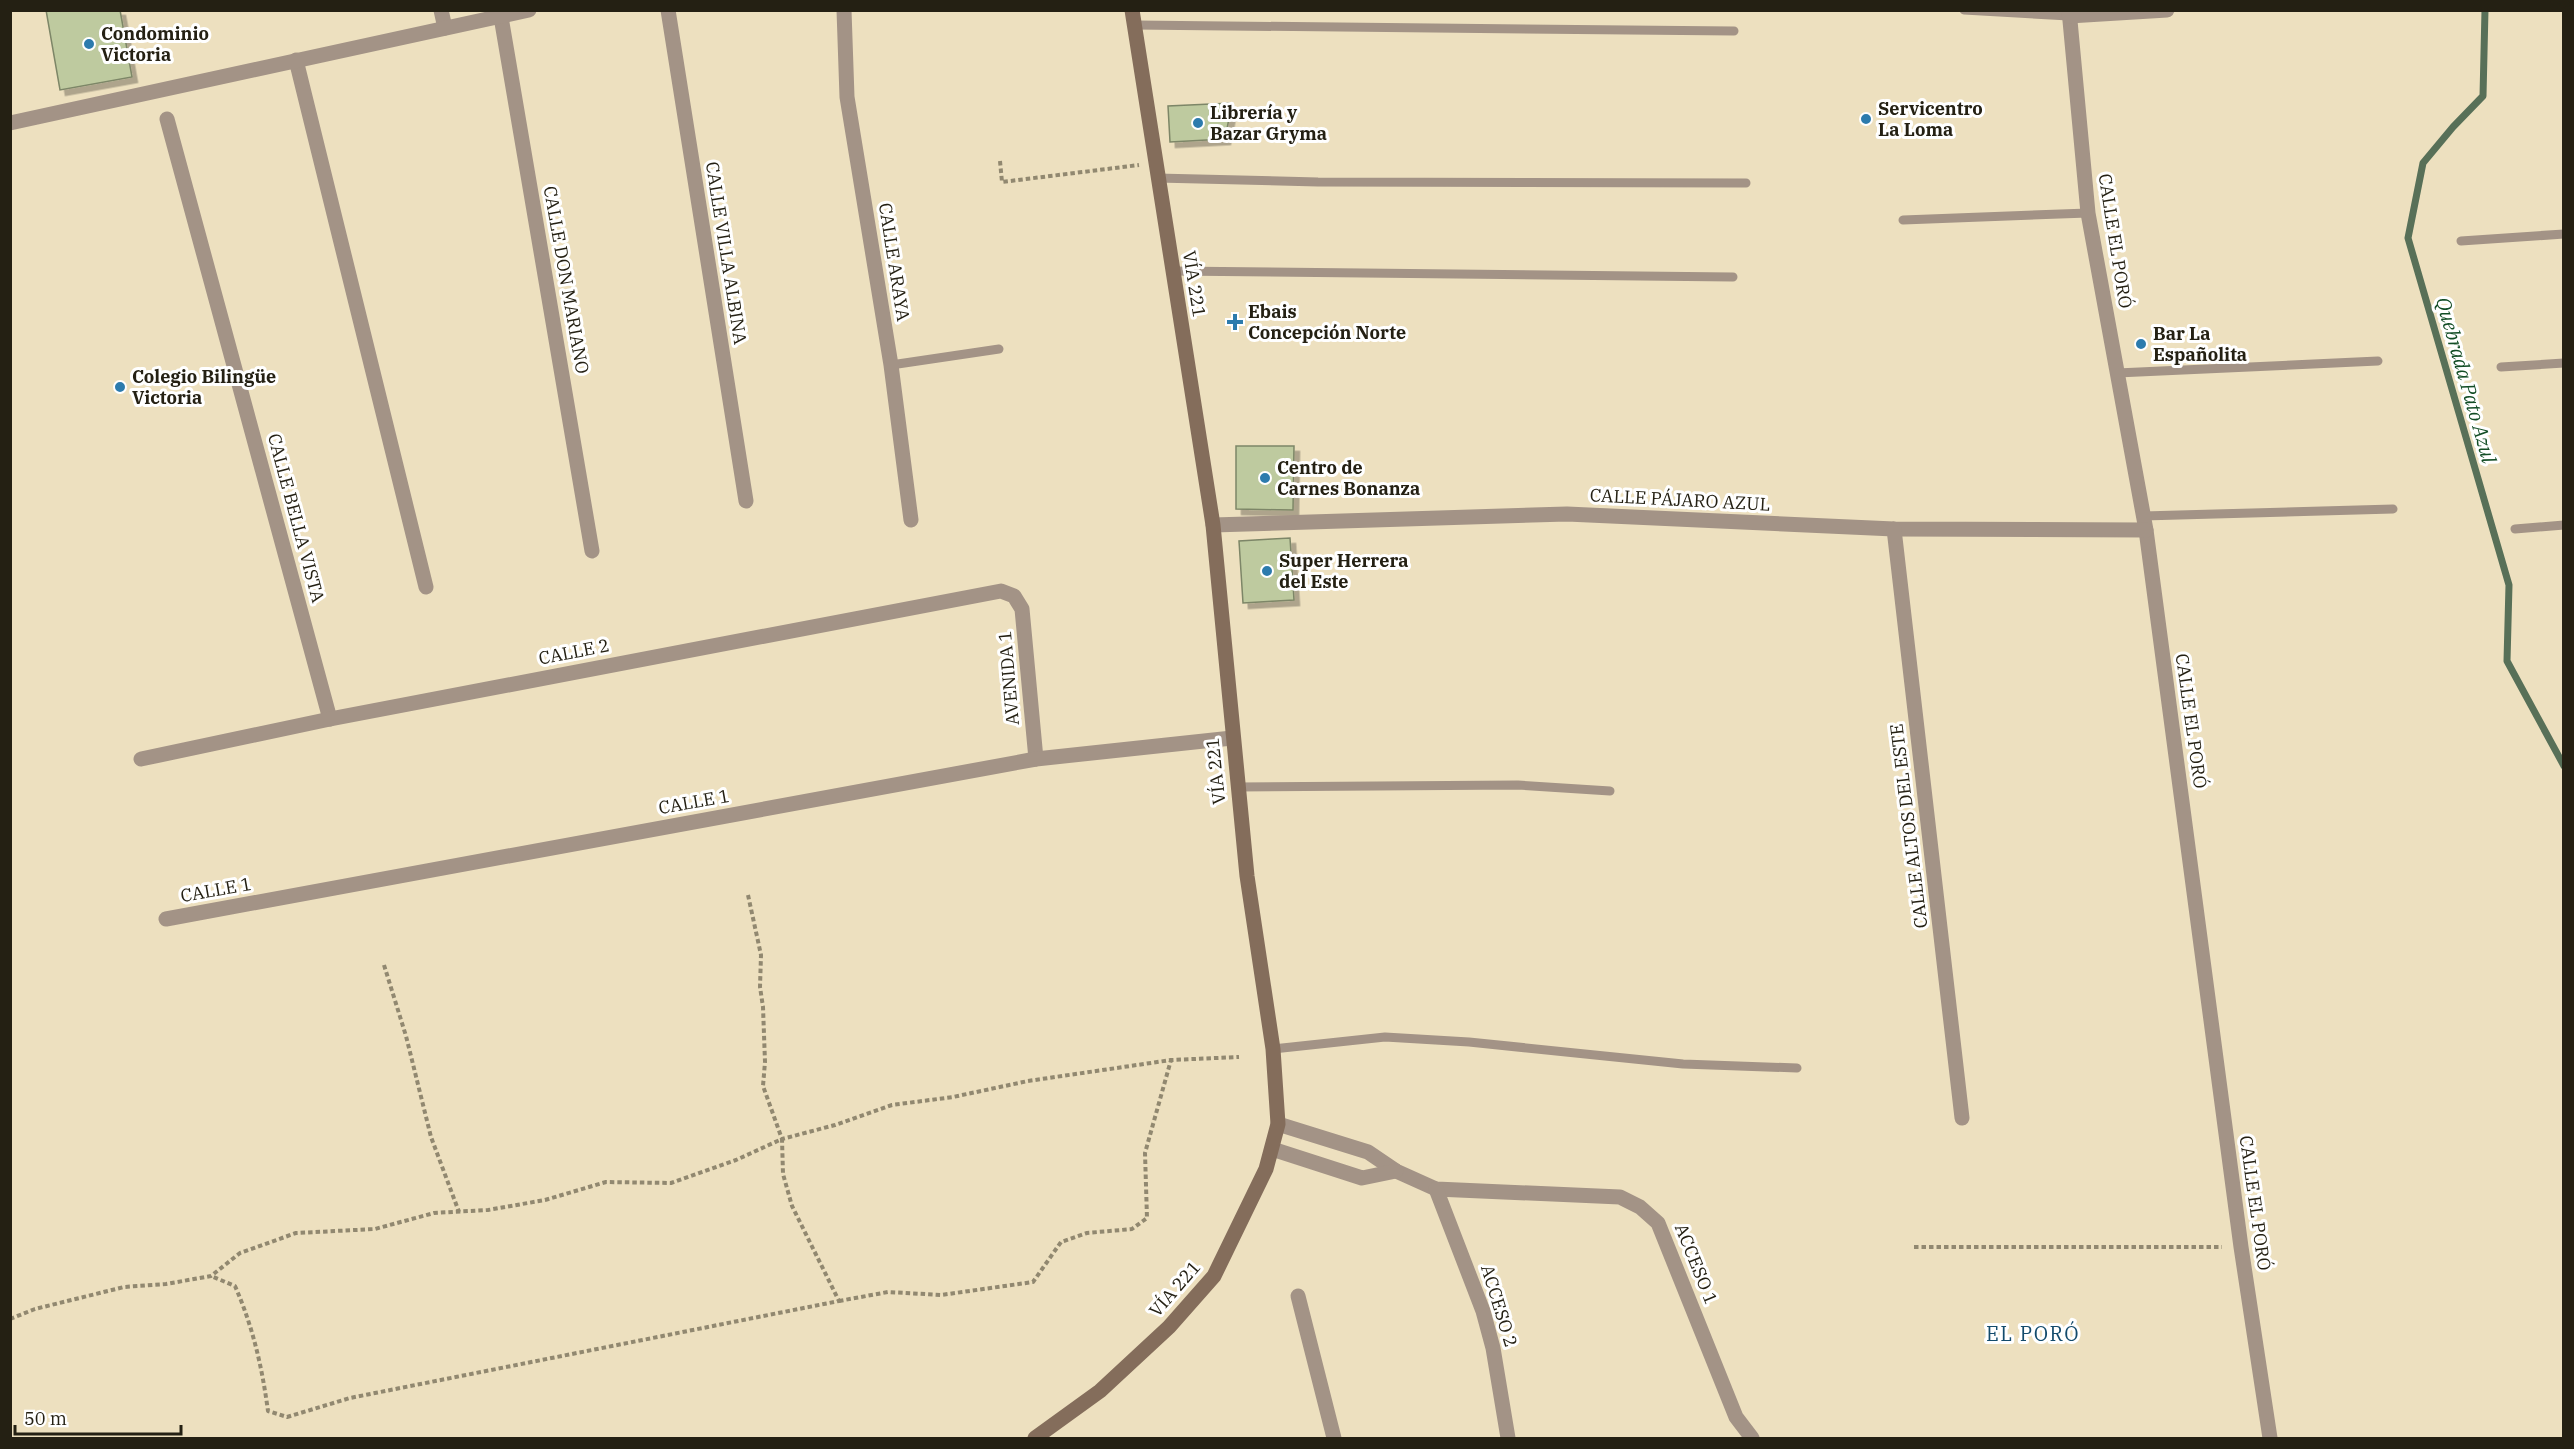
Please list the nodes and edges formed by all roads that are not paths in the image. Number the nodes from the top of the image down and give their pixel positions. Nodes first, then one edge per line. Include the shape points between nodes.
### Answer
1 (441, 10) edge
2 (528, 10) edge
3 (668, 10) edge
4 (844, 10) edge
5 (1964, 10) edge
6 (2167, 10) edge
7 (2069, 13) edge
8 (501, 16) junction
9 (1133, 18) edge
10 (445, 28) junction
11 (1734, 31) dead end
12 (296, 60) junction
13 (167, 119) dead end
14 (10, 123) edge
15 (1156, 170) junction
16 (1746, 183) dead end
17 (2088, 213) junction
18 (1903, 220) dead end
19 (2564, 234) edge
20 (2461, 241) dead end
21 (1172, 271) junction
22 (1733, 277) dead end
23 (999, 349) dead end
24 (2378, 361) dead end
25 (2564, 363) edge
26 (891, 366) junction
27 (2501, 367) dead end
28 (2117, 373) junction
29 (746, 501) dead end
30 (2392, 509) dead end
31 (911, 520) dead end
32 (2145, 523) junction
33 (1213, 525) junction
34 (2564, 525) edge
35 (1894, 529) junction
36 (2515, 529) dead end
37 (592, 551) dead end
38 (426, 587) dead end
39 (1014, 596) joint
40 (330, 719) junction
41 (1232, 738) junction
42 (141, 759) dead end
43 (1036, 759) junction
44 (1237, 788) junction
45 (1610, 791) dead end
46 (166, 919) dead end
47 (1273, 1049) junction
48 (1797, 1068) dead end
49 (1962, 1118) dead end
50 (1278, 1124) junction
51 (1272, 1149) junction
52 (1396, 1171) junction
53 (1436, 1189) junction
54 (1298, 1296) dead end
55 (1035, 1438) edge
56 (1334, 1438) edge
57 (1508, 1438) edge
58 (1752, 1438) edge
59 (2270, 1438) edge

1 - 10 street
2 - 8 street
3 - 29 street, CALLE VILLA ALBINA
4 - 26 street, CALLE ARAYA via 847,97
5 - 7 lane
6 - 7 street
7 - 17 street, CALLE EL PORÓ
8 - 10 street
8 - 37 street, CALLE DON MARIANO
9 - 11 lane
9 - 15 main road, VÍA 221
10 - 12 street
12 - 14 street
12 - 38 street
13 - 40 street, CALLE BELLA VISTA
15 - 16 lane via 1330,182
15 - 21 main road, VÍA 221
17 - 18 lane
17 - 28 street, CALLE EL PORÓ
19 - 20 lane
21 - 22 lane
21 - 33 main road, VÍA 221
23 - 26 lane
24 - 28 lane
25 - 27 lane
26 - 31 street, CALLE ARAYA
28 - 32 street, CALLE EL PORÓ
30 - 32 lane
32 - 35 street, CALLE PÁJARO AZUL
32 - 59 street, CALLE EL PORÓ
33 - 35 street, CALLE PÁJARO AZUL via 1567,514
33 - 41 main road, VÍA 221
34 - 36 lane
35 - 49 street, CALLE ALTOS DEL ESTE
39 - 40 street, CALLE 2 via 1001,591
39 - 43 street, AVENIDA 1 via 1022,609
40 - 42 street, CALLE 2
41 - 43 street, CALLE 1
41 - 44 main road, VÍA 221
43 - 46 street, CALLE 1
44 - 45 lane via 1518,784
44 - 47 main road, VÍA 221
47 - 48 lane via 1385,1037 1683,1064
47 - 50 main road, VÍA 221
50 - 51 main road, VÍA 221
50 - 52 street, ACCESO 1 via 1368,1152
51 - 52 street via 1362,1178
51 - 55 main road, VÍA 221 via 1214,1276 1169,1327 1100,1391
52 - 53 street, ACCESO 1
53 - 57 street, ACCESO 2 via 1484,1311
53 - 58 street, ACCESO 1 via 1620,1197 1640,1207 1658,1223 1736,1417
54 - 56 street

